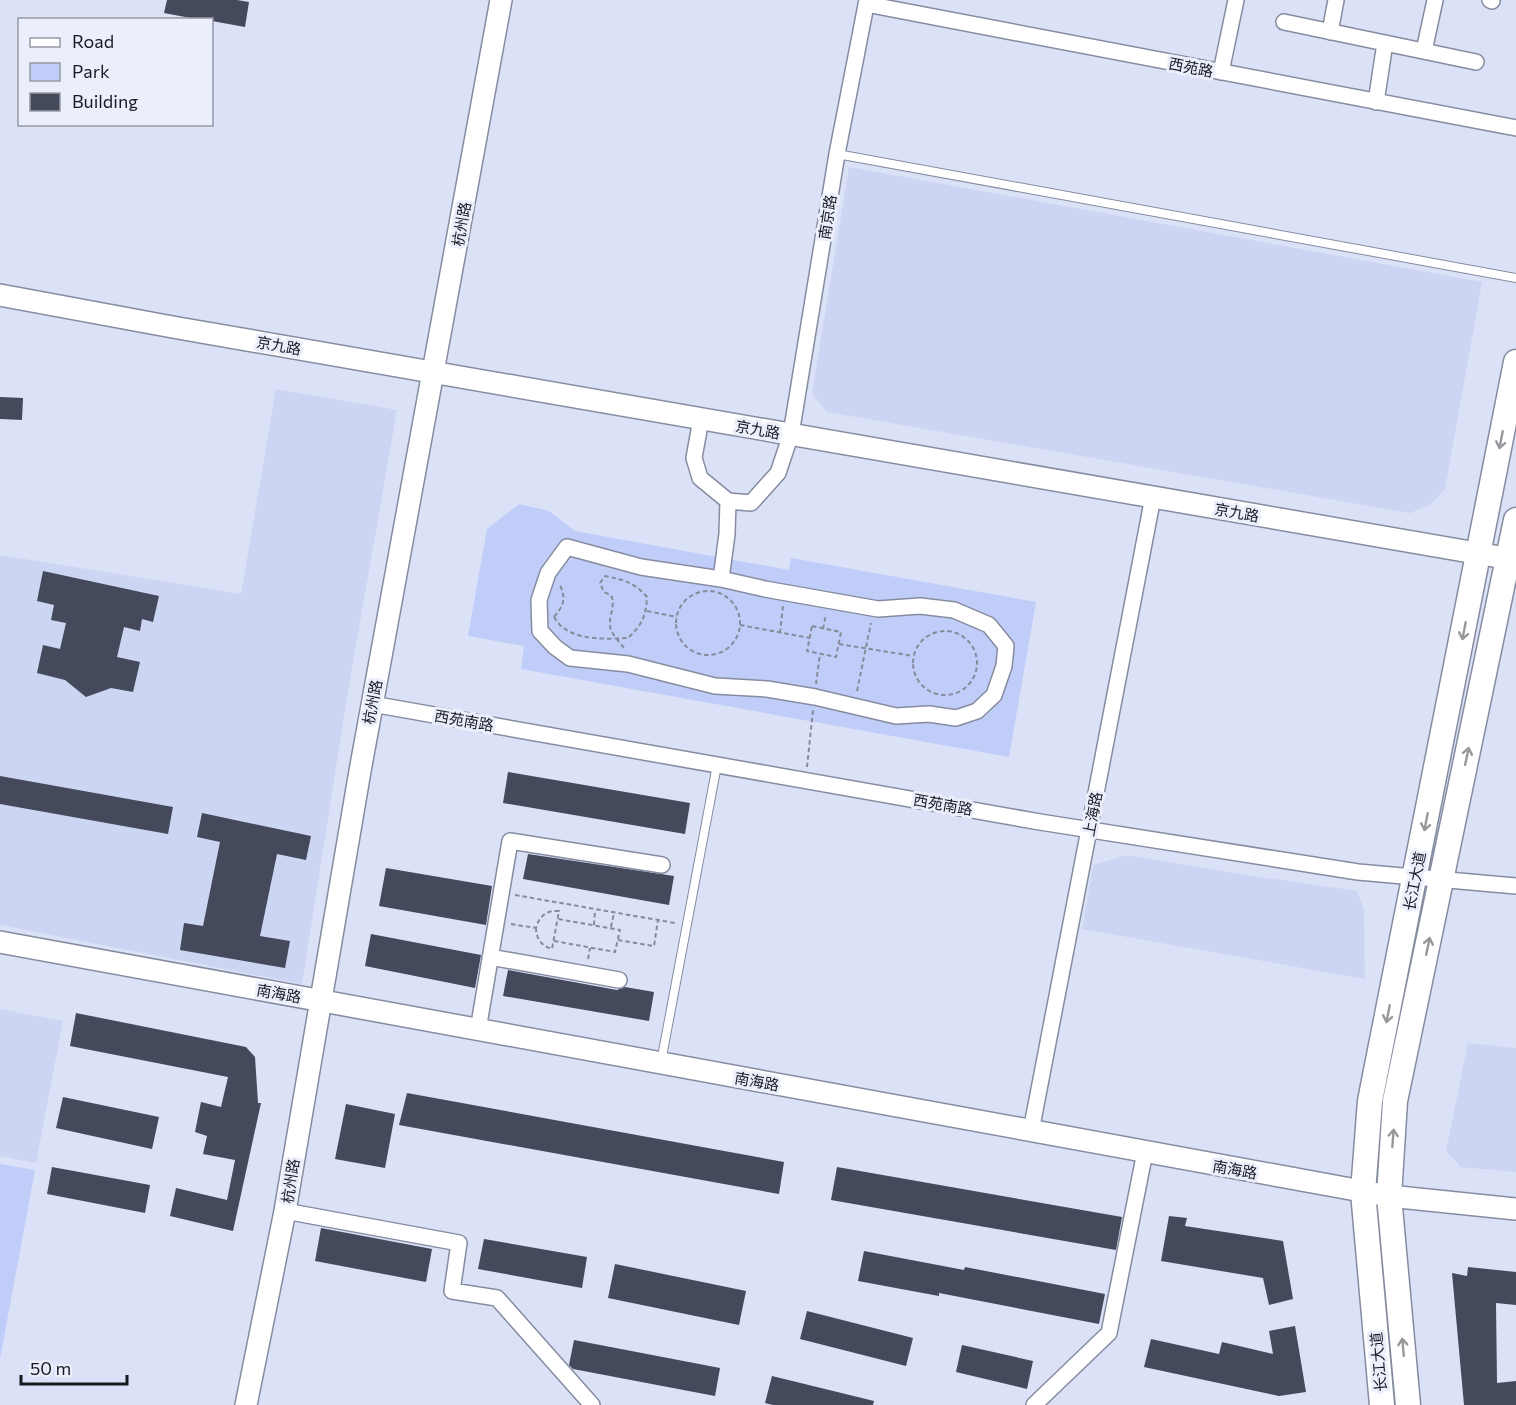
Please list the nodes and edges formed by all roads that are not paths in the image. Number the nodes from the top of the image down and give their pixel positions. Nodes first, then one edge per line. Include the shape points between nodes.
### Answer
1 (501, 0) edge
2 (1236, 0) edge
3 (1335, 0) edge
4 (1435, 0) edge
5 (866, 2) edge
6 (1284, 22) dead end
7 (1329, 32) junction
8 (1384, 43) junction
9 (1424, 51) junction
10 (1476, 63) dead end
11 (1221, 72) junction
12 (1376, 102) junction
13 (1516, 128) edge
14 (837, 154) junction
15 (1516, 278) edge
16 (0, 295) edge
17 (1516, 362) edge
18 (434, 372) junction
19 (701, 419) junction
20 (791, 434) junction
21 (1153, 497) junction
22 (728, 501) junction
23 (1516, 520) edge
24 (1479, 554) junction
25 (1512, 560) edge
26 (721, 579) junction
27 (372, 704) junction
28 (717, 765) junction
29 (1089, 829) junction
30 (662, 865) dead end
31 (1415, 877) junction
32 (1442, 879) junction
33 (1516, 886) edge
34 (0, 942) edge
35 (490, 957) junction
36 (619, 980) dead end
37 (320, 1001) junction
38 (478, 1029) junction
39 (661, 1063) junction
40 (1031, 1131) junction
41 (1145, 1152) junction
42 (1363, 1192) junction
43 (1389, 1196) junction
44 (1516, 1209) edge
45 (285, 1211) junction
46 (246, 1405) edge
47 (592, 1405) edge
48 (1034, 1405) edge
49 (1382, 1405) edge
50 (1408, 1405) edge

1 - 18 main road, 杭州路
2 - 11 street
3 - 7 street
4 - 9 street
5 - 11 street, 西苑路
5 - 14 street, 南京路
6 - 7 street
7 - 8 street
8 - 9 street
8 - 12 street
9 - 10 street
11 - 12 street, 西苑路
12 - 13 street, 西苑路
14 - 15 lane
14 - 20 street, 南京路
16 - 18 main road, 京九路
17 -> 24 main road, 长江大道
18 - 19 main road, 京九路
18 - 27 main road, 杭州路
19 - 20 main road, 京九路
19 - 22 street via 694,458 700,478
20 - 21 main road, 京九路
20 - 22 street, 南京路 via 778,473 751,503
21 - 24 main road, 京九路
21 - 29 street, 上海路
22 - 26 street
23 - 25 main road, 长江大道
24 - 25 main road, 京九路
24 -> 31 main road, 长江大道
32 -> 25 main road, 长江大道
26 - 26 street via 641,567 567,547 548,573 539,600 547,619 540,631 570,658 628,664 715,686 815,697 896,716 956,717 977,711 994,695 1006,646 989,625 954,610 920,606 878,609
27 - 28 street, 西苑南路
27 - 37 main road, 杭州路
28 - 29 street, 西苑南路
28 - 39 lane
29 - 31 street, 西苑南路 via 1358,872
29 - 40 street, 上海路
30 - 35 street via 510,841
31 - 32 street, 西苑南路
31 -> 42 main road, 长江大道 via 1370,1101
32 - 33 street, 西苑南路
43 -> 32 main road, 长江大道 via 1395,1101
34 - 37 main road, 南海路
35 - 36 street
35 - 38 street
37 - 38 main road, 南海路
37 - 45 main road, 杭州路
38 - 39 main road, 南海路
39 - 40 main road, 南海路
40 - 41 main road, 南海路
41 - 42 main road, 南海路
41 - 48 street via 1109,1332
42 - 43 main road, 南海路
42 - 49 main road, 长江大道
43 - 44 main road, 南海路
50 -> 43 main road, 长江大道
45 - 46 main road, 杭州路
45 - 47 street via 459,1243 452,1291 497,1298

